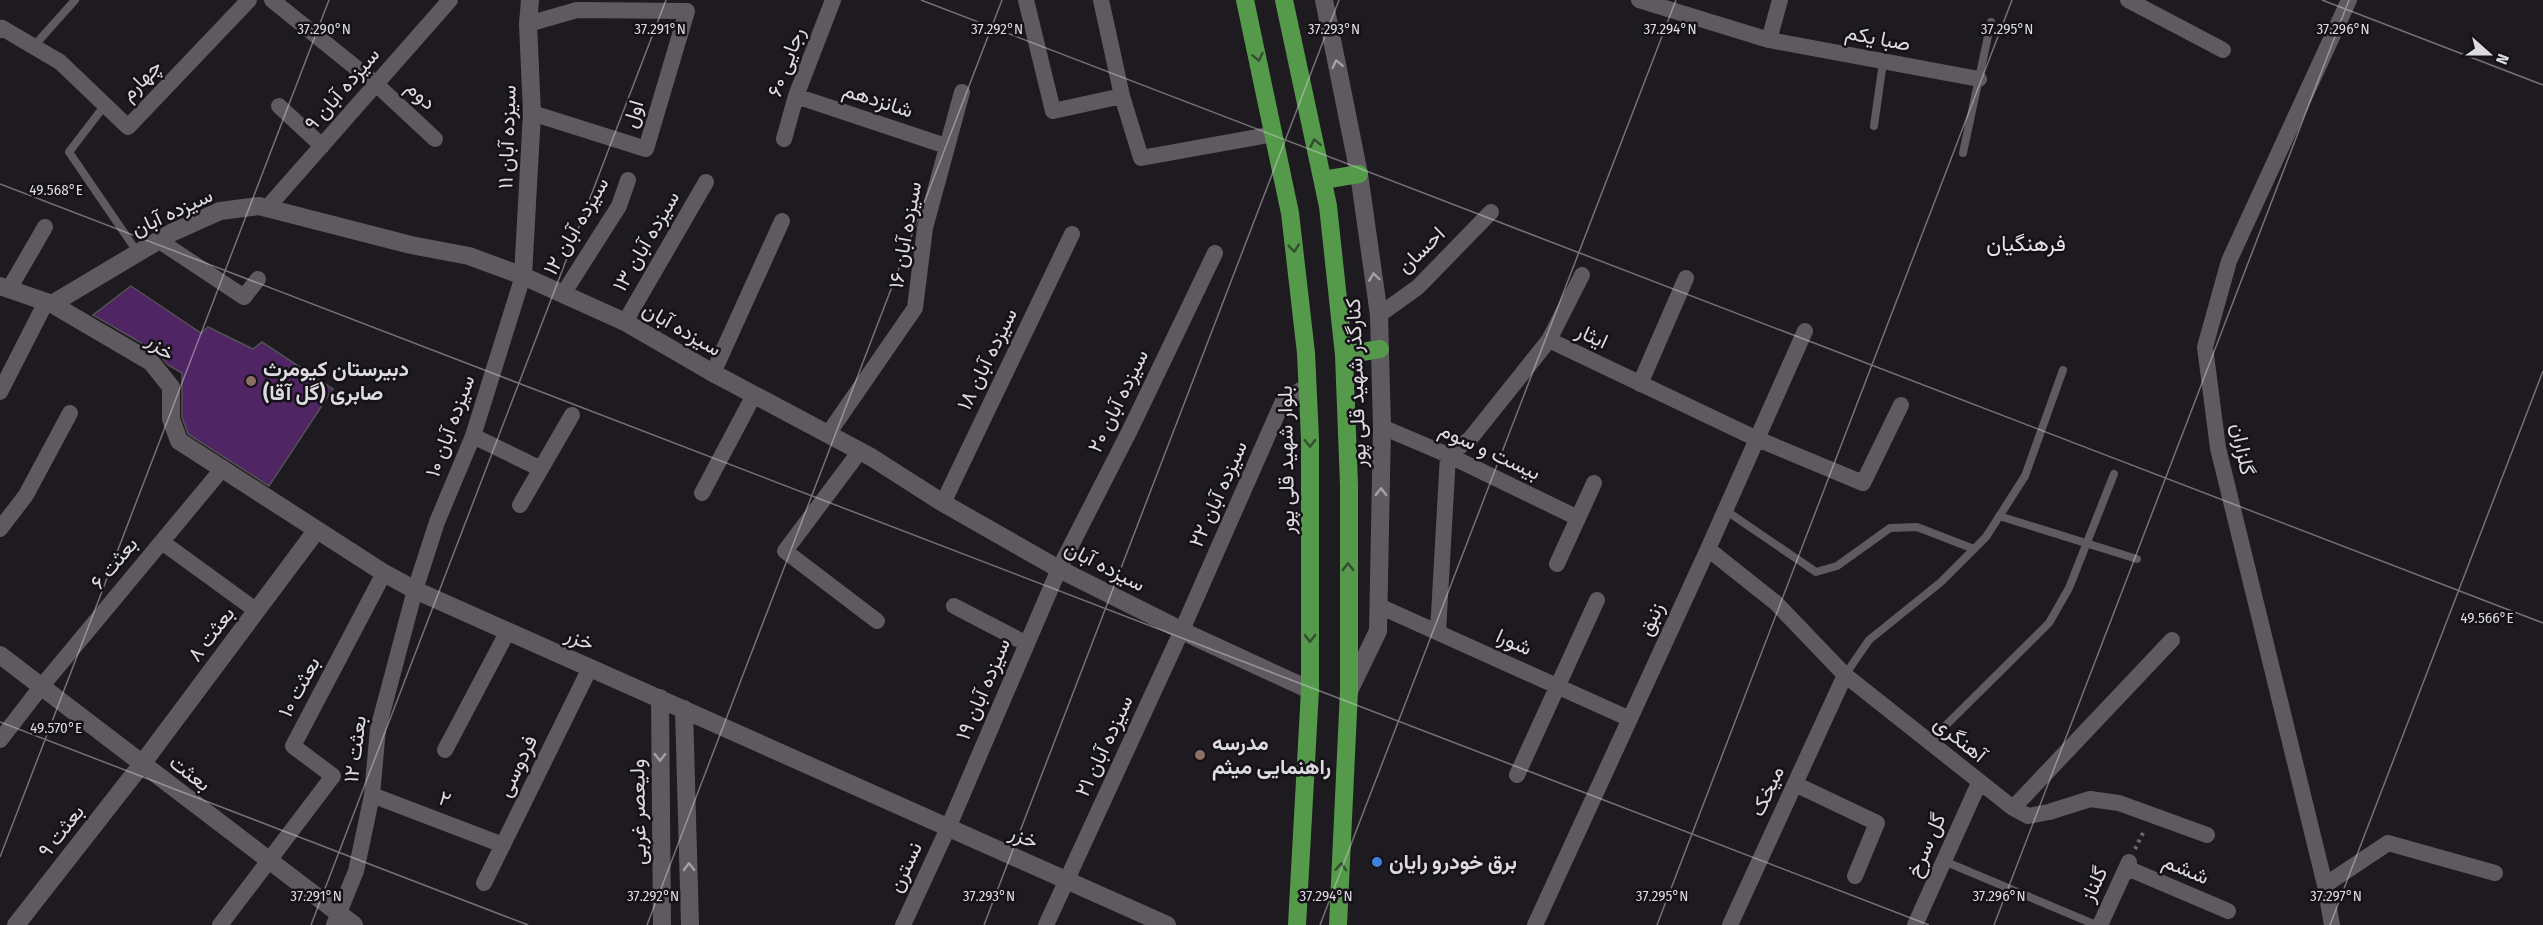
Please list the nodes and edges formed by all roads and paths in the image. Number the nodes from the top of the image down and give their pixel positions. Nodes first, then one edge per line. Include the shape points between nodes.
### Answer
1 (75, 0) edge
2 (249, 0) edge
3 (272, 0) edge
4 (450, 0) edge
5 (530, 0) edge
6 (833, 0) edge
7 (1026, 0) edge
8 (1101, 0) edge
9 (1245, 0) edge
10 (1284, 0) edge
11 (1324, 0) edge
12 (1639, 0) edge
13 (1780, 0) edge
14 (2128, 0) edge
15 (2349, 0) edge
16 (1992, 22) dead end
17 (528, 24) junction
18 (1, 29) edge
19 (1770, 40) junction
20 (33, 46) junction
21 (2223, 50) dead end
22 (1883, 62) junction
23 (1979, 79) junction
24 (376, 84) junction
25 (962, 92) dead end
26 (796, 96) junction
27 (1122, 96) junction
28 (105, 105) junction
29 (279, 106) dead end
30 (532, 113) junction
31 (1874, 126) dead end
32 (1274, 134) junction
33 (435, 139) dead end
34 (784, 140) dead end
35 (322, 146) junction
36 (946, 146) junction
37 (1963, 153) dead end
38 (1359, 174) junction
39 (628, 180) dead end
40 (1323, 180) junction
41 (706, 182) dead end
42 (267, 208) junction
43 (1491, 212) dead end
44 (782, 221) dead end
45 (45, 227) dead end
46 (1072, 234) dead end
47 (158, 240) junction
48 (138, 253) junction
49 (1215, 253) dead end
50 (1582, 275) dead end
51 (524, 276) junction
52 (1686, 278) dead end
53 (258, 279) dead end
54 (5, 288) edge
55 (563, 294) junction
56 (49, 303) junction
57 (1379, 315) junction
58 (625, 322) junction
59 (1804, 331) dead end
60 (1548, 340) junction
61 (1380, 349) junction
62 (1344, 355) junction
63 (2063, 370) dead end
64 (713, 373) junction
65 (1640, 384) junction
66 (1307, 386) junction
67 (0, 392) edge
68 (754, 394) junction
69 (1901, 405) dead end
70 (70, 413) dead end
71 (572, 415) dead end
72 (1382, 427) junction
73 (828, 434) junction
74 (473, 436) junction
75 (1755, 438) junction
76 (860, 451) junction
77 (1448, 455) junction
78 (223, 468) junction
79 (541, 469) junction
80 (2114, 474) dead end
81 (1594, 483) dead end
82 (702, 494) dead end
83 (943, 503) junction
84 (520, 505) dead end
85 (1725, 510) junction
86 (1999, 516) junction
87 (1578, 518) junction
88 (0, 529) edge
89 (316, 531) junction
90 (162, 542) junction
91 (2086, 544) junction
92 (1708, 549) junction
93 (1974, 549) junction
94 (2137, 559) dead end
95 (1557, 564) dead end
96 (1059, 569) junction
97 (384, 573) junction
98 (415, 590) junction
99 (1597, 600) dead end
100 (954, 606) dead end
101 (1379, 606) junction
102 (256, 611) junction
103 (877, 621) dead end
104 (1182, 630) junction
105 (508, 631) junction
106 (1438, 633) junction
107 (2172, 640) dead end
108 (1027, 644) junction
109 (0, 655) edge
110 (590, 668) junction
111 (1845, 675) junction
112 (1557, 686) junction
113 (41, 687) junction
114 (1310, 690) junction
115 (1349, 691) junction
116 (660, 699) junction
117 (684, 709) junction
118 (1630, 719) junction
119 (0, 740) edge
120 (1929, 743) junction
121 (445, 750) dead end
122 (142, 765) junction
123 (1517, 775) dead end
124 (1978, 783) junction
125 (1795, 784) junction
126 (372, 795) junction
127 (2013, 808) junction
128 (2151, 815) junction
129 (948, 828) junction
130 (2207, 835) dead end
131 (503, 845) junction
132 (268, 860) junction
133 (1944, 861) junction
134 (2128, 865) junction
135 (2495, 873) dead end
136 (1855, 876) dead end
137 (1066, 880) junction
138 (484, 883) dead end
139 (2325, 885) junction
140 (689, 903) junction
141 (662, 905) junction
142 (2228, 912) dead end
143 (337, 919) edge
144 (16, 925) edge
145 (220, 925) edge
146 (354, 925) edge
147 (662, 925) edge
148 (690, 925) edge
149 (903, 925) edge
150 (1046, 925) edge
151 (1167, 925) edge
152 (1297, 925) edge
153 (1338, 925) edge
154 (1535, 925) edge
155 (1730, 925) edge
156 (1915, 925) edge
157 (2098, 925) edge
158 (2332, 925) edge

1 - 20 lane
2 - 28 street, چهارم via 128,127
3 - 24 street, دوم
4 - 24 street, سیزده آبان ۹
5 - 17 street, سیزده آبان ۱۱
6 - 26 street, رجایی ۶۰
7 - 27 street via 1053,111
8 - 27 street
9 -> 32 highway, بلوار شهید قلی پور
40 -> 10 highway
38 -> 11 street, کنارگذر شهید قلی پور
12 - 19 street, صبا یکم
13 - 19 street
14 - 21 street
15 - 139 street, گلزاران via 2229,261 2205,347 2218,448
16 - 23 lane
17 - 30 street, سیزده آبان ۱۱
17 - 30 street, اول via 577,10 687,11 646,148
18 - 20 street, چهارم
19 - 22 street, صبا یکم
20 - 28 street, چهارم via 60,62
22 - 23 street, صبا یکم
22 - 31 lane
23 - 37 lane
24 - 33 street, دوم
24 - 35 street, سیزده آبان ۹
25 - 36 street, سیزده آبان ۱۶
26 - 34 street, رجایی ۶۰
26 - 36 street, شانزدهم
27 - 32 street via 1141,158
28 - 48 lane via 69,152
29 - 35 street
30 - 51 street, سیزده آبان ۱۱
32 -> 66 highway, بلوار شهید قلی پور via 1290,213
35 - 42 street, سیزده آبان ۹
36 - 73 street, سیزده آبان ۱۶ via 925,228 915,308
38 - 40 highway
57 -> 38 street, کنارگذر شهید قلی پور
39 - 55 street, سیزده آبان ۱۲ via 619,206
40 - 62 highway
41 - 58 street, سیزده آبان ۱۳
42 - 47 street, سیزده آبان via 220,211
42 - 51 street, سیزده آبان via 469,256
43 - 57 street, احسان via 1418,287
44 - 64 street
45 - 54 street
46 - 83 street, سیزده آبان ۱۸
47 - 48 street, سیزده آبان
47 - 53 street via 244,297
48 - 56 street, سیزده آبان
49 - 96 street, سیزده آبان ۲۰
50 - 60 street
51 - 55 street, سیزده آبان
51 - 74 street, سیزده آبان ‍۱۰
52 - 65 street
54 - 56 street
55 - 58 street, سیزده آبان
56 - 67 street
56 - 78 street, خزر via 151,362 171,387 171,419 179,441
57 - 61 street, کنارگذر شهید قلی پور
58 - 64 street, سیزده آبان
59 - 75 street, زنبق
60 - 65 street, ایثار
60 - 77 street, ایثار via 1470,439
61 - 62 highway
61 - 72 street, کنارگذر شهید قلی پور
115 -> 62 highway via 1349,485
63 - 86 lane via 2025,476
64 - 68 street, سیزده آبان
65 - 75 street, ایثار
66 - 104 street, سیزده آبان ۲۲ via 1283,401
66 -> 114 highway, بلوار شهید قلی پور
68 - 73 street, سیزده آبان
68 - 82 street
69 - 75 street, ایثار via 1863,483
70 - 88 street via 26,495
71 - 79 street
72 - 77 street, بیست و سوم
101 -> 72 street, کنارگذر شهید قلی پور
73 - 76 street, سیزده آبان
74 - 79 street
74 - 98 street, سیزده آبان ‍۱۰ via 437,522
75 - 85 street, زنبق
76 - 83 street, سیزده آبان
76 - 103 street via 785,551
77 - 87 street, بیست و سوم
77 - 106 street
78 - 89 street, خزر
78 - 90 street, بعثت ۶
79 - 84 street
80 - 91 lane
81 - 87 street
83 - 96 street, سیزده آبان
85 - 92 street, زنبق
85 - 93 lane via 1816,572 1837,566 1890,528 1917,527
86 - 91 lane
86 - 93 lane
87 - 95 street
89 - 97 street, خزر
89 - 102 street, بعثت ۸
90 - 102 street
90 - 113 street, بعثت ۶
91 - 94 lane
91 - 120 lane via 2069,588 2049,622
92 - 111 street, آهنگری via 1776,603
92 - 118 street, زنبق
93 - 111 lane via 1941,582 1869,640
96 - 104 street, سیزده آبان
96 - 108 street, سیزده آبان ۱۹
97 - 98 street, خزر
97 - 132 street, بعثت ۱۰ via 293,746 333,776
98 - 105 street, خزر
98 - 126 street, بعثت ۱۲ via 378,729
99 - 112 street
100 - 108 street
101 - 106 street, شورا
101 - 115 street, کنارگذر شهید قلی پور via 1378,631
102 - 122 street, بعثت ۸
104 - 114 street, سیزده آبان
104 - 137 street, سیزده آبان ۲۱
105 - 110 street, خزر
105 - 121 street
106 - 112 street, شورا
107 - 127 street
108 - 129 street, سیزده آبان ۱۹
109 - 113 street, بعثت
110 - 116 street, خزر
110 - 131 street, فردوسی
111 - 120 street, آهنگری
111 - 125 street, میخک
112 - 118 street, شورا
112 - 123 street
113 - 119 street, بعثت ۶
113 - 122 street, بعثت
114 - 152 highway, بلوار شهید قلی پور
153 -> 115 highway
116 - 117 street, خزر
116 -> 141 street, ولیعصر غربی
117 - 129 street, خزر
140 -> 117 street
118 - 154 street, زنبق
120 - 124 street, آهنگری
122 - 132 street, بعثت
122 - 144 street, بعثت ۹
124 - 127 street, آهنگری
124 - 133 street, گل سرخ
125 - 136 street via 1877,823
125 - 155 street, میخک
126 - 131 street, ۲
126 - 143 street, بعثت ۱۲ via 356,871
127 - 128 street via 2028,816 2090,799 2119,803
128 - 130 street
128 - 134 path
129 - 137 street, خزر
129 - 149 street, نسترن
131 - 138 street, فردوسی
132 - 143 street, بعثت
132 - 145 street
133 - 156 street, گل سرخ
133 - 157 lane
134 - 142 street, ششم
134 - 157 street, گلناز
135 - 139 street via 2388,843
137 - 150 street, سیزده آبان ۲۱
137 - 151 street, خزر
139 - 158 street, گلزاران
140 - 141 street
140 - 148 street
141 - 147 street, ولیعصر غربی
143 - 146 street, بعثت

